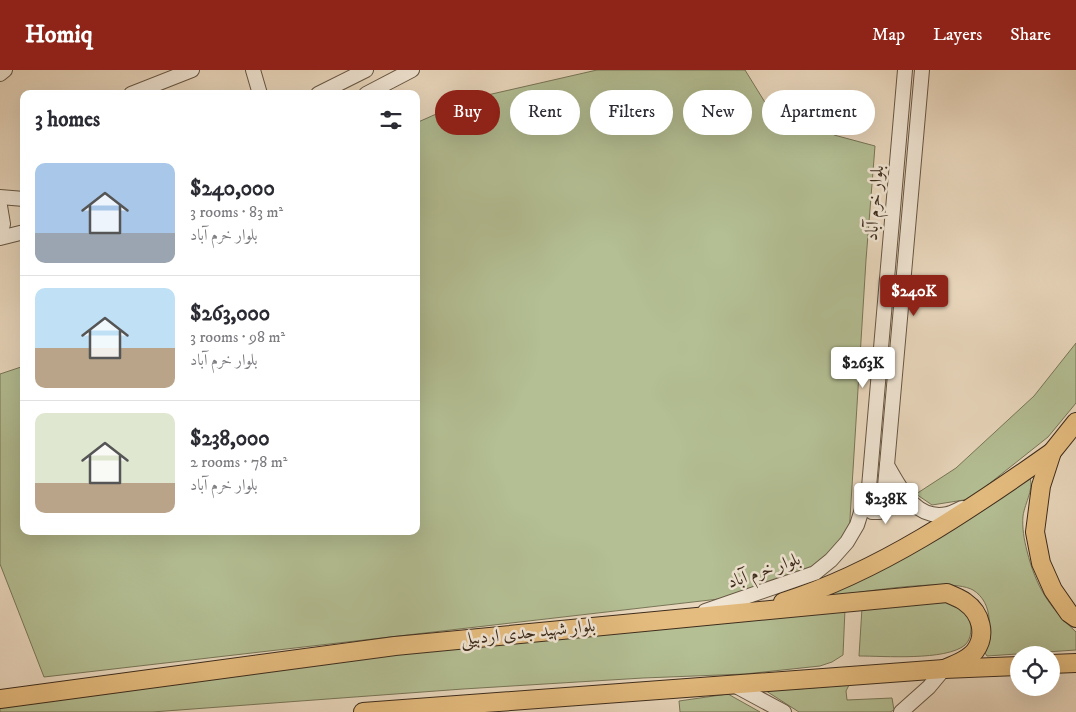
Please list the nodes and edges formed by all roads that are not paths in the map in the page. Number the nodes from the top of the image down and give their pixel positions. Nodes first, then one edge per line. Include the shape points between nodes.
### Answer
1 (5, 70) edge
2 (192, 70) edge
3 (252, 70) edge
4 (366, 70) edge
5 (412, 70) edge
6 (0, 74) edge
7 (905, 77) edge
8 (921, 77) edge
9 (141, 90) edge
10 (259, 90) edge
11 (326, 90) edge
12 (374, 90) edge
13 (0, 197) edge
14 (20, 199) edge
15 (0, 206) edge
16 (20, 233) edge
17 (0, 237) edge
18 (1076, 422) edge
19 (1052, 452) junction
20 (887, 465) junction
21 (868, 487) junction
22 (986, 499) junction
23 (745, 613) junction
24 (685, 618) junction
25 (1076, 618) edge
26 (1076, 663) edge
27 (1060, 664) edge
28 (1010, 666) edge
29 (944, 669) junction
30 (734, 685) junction
31 (0, 699) edge
32 (363, 712) edge
33 (784, 712) edge
34 (901, 712) edge

1 - 6 street
2 - 9 street
3 - 10 street
4 - 11 street
5 - 12 street
7 - 8 street
7 - 21 street, بلوار خرم آباد
8 - 20 street, بلوار خرم آباد
13 - 14 street
15 - 17 street via 3,224
16 - 17 street
18 - 19 main road
19 - 22 main road
19 - 25 main road via 1041,486 1035,532 1041,563 1053,590
20 - 21 street, بلوار خرم آباد via 880,512 872,512 869,507
20 - 22 street via 905,496 919,509 934,515 946,514
21 - 24 street, بلوار خرم آباد via 857,525 847,542 815,573
22 - 23 main road via 872,566 809,593
23 - 24 main road, بلوار شهید جدی اردبیلی
23 - 29 main road, بلوار شهید جدی اردبیلی via 947,593 965,602 978,615 982,632 975,651
24 - 31 main road, بلوار شهید جدی اردبیلی via 395,646
26 - 27 main road
28 - 29 main road, بلوار شهید جدی اردبیلی
29 - 30 main road, بلوار شهید جدی اردبیلی
29 - 34 street
30 - 32 main road, بلوار شهید جدی اردبیلی
30 - 33 street

